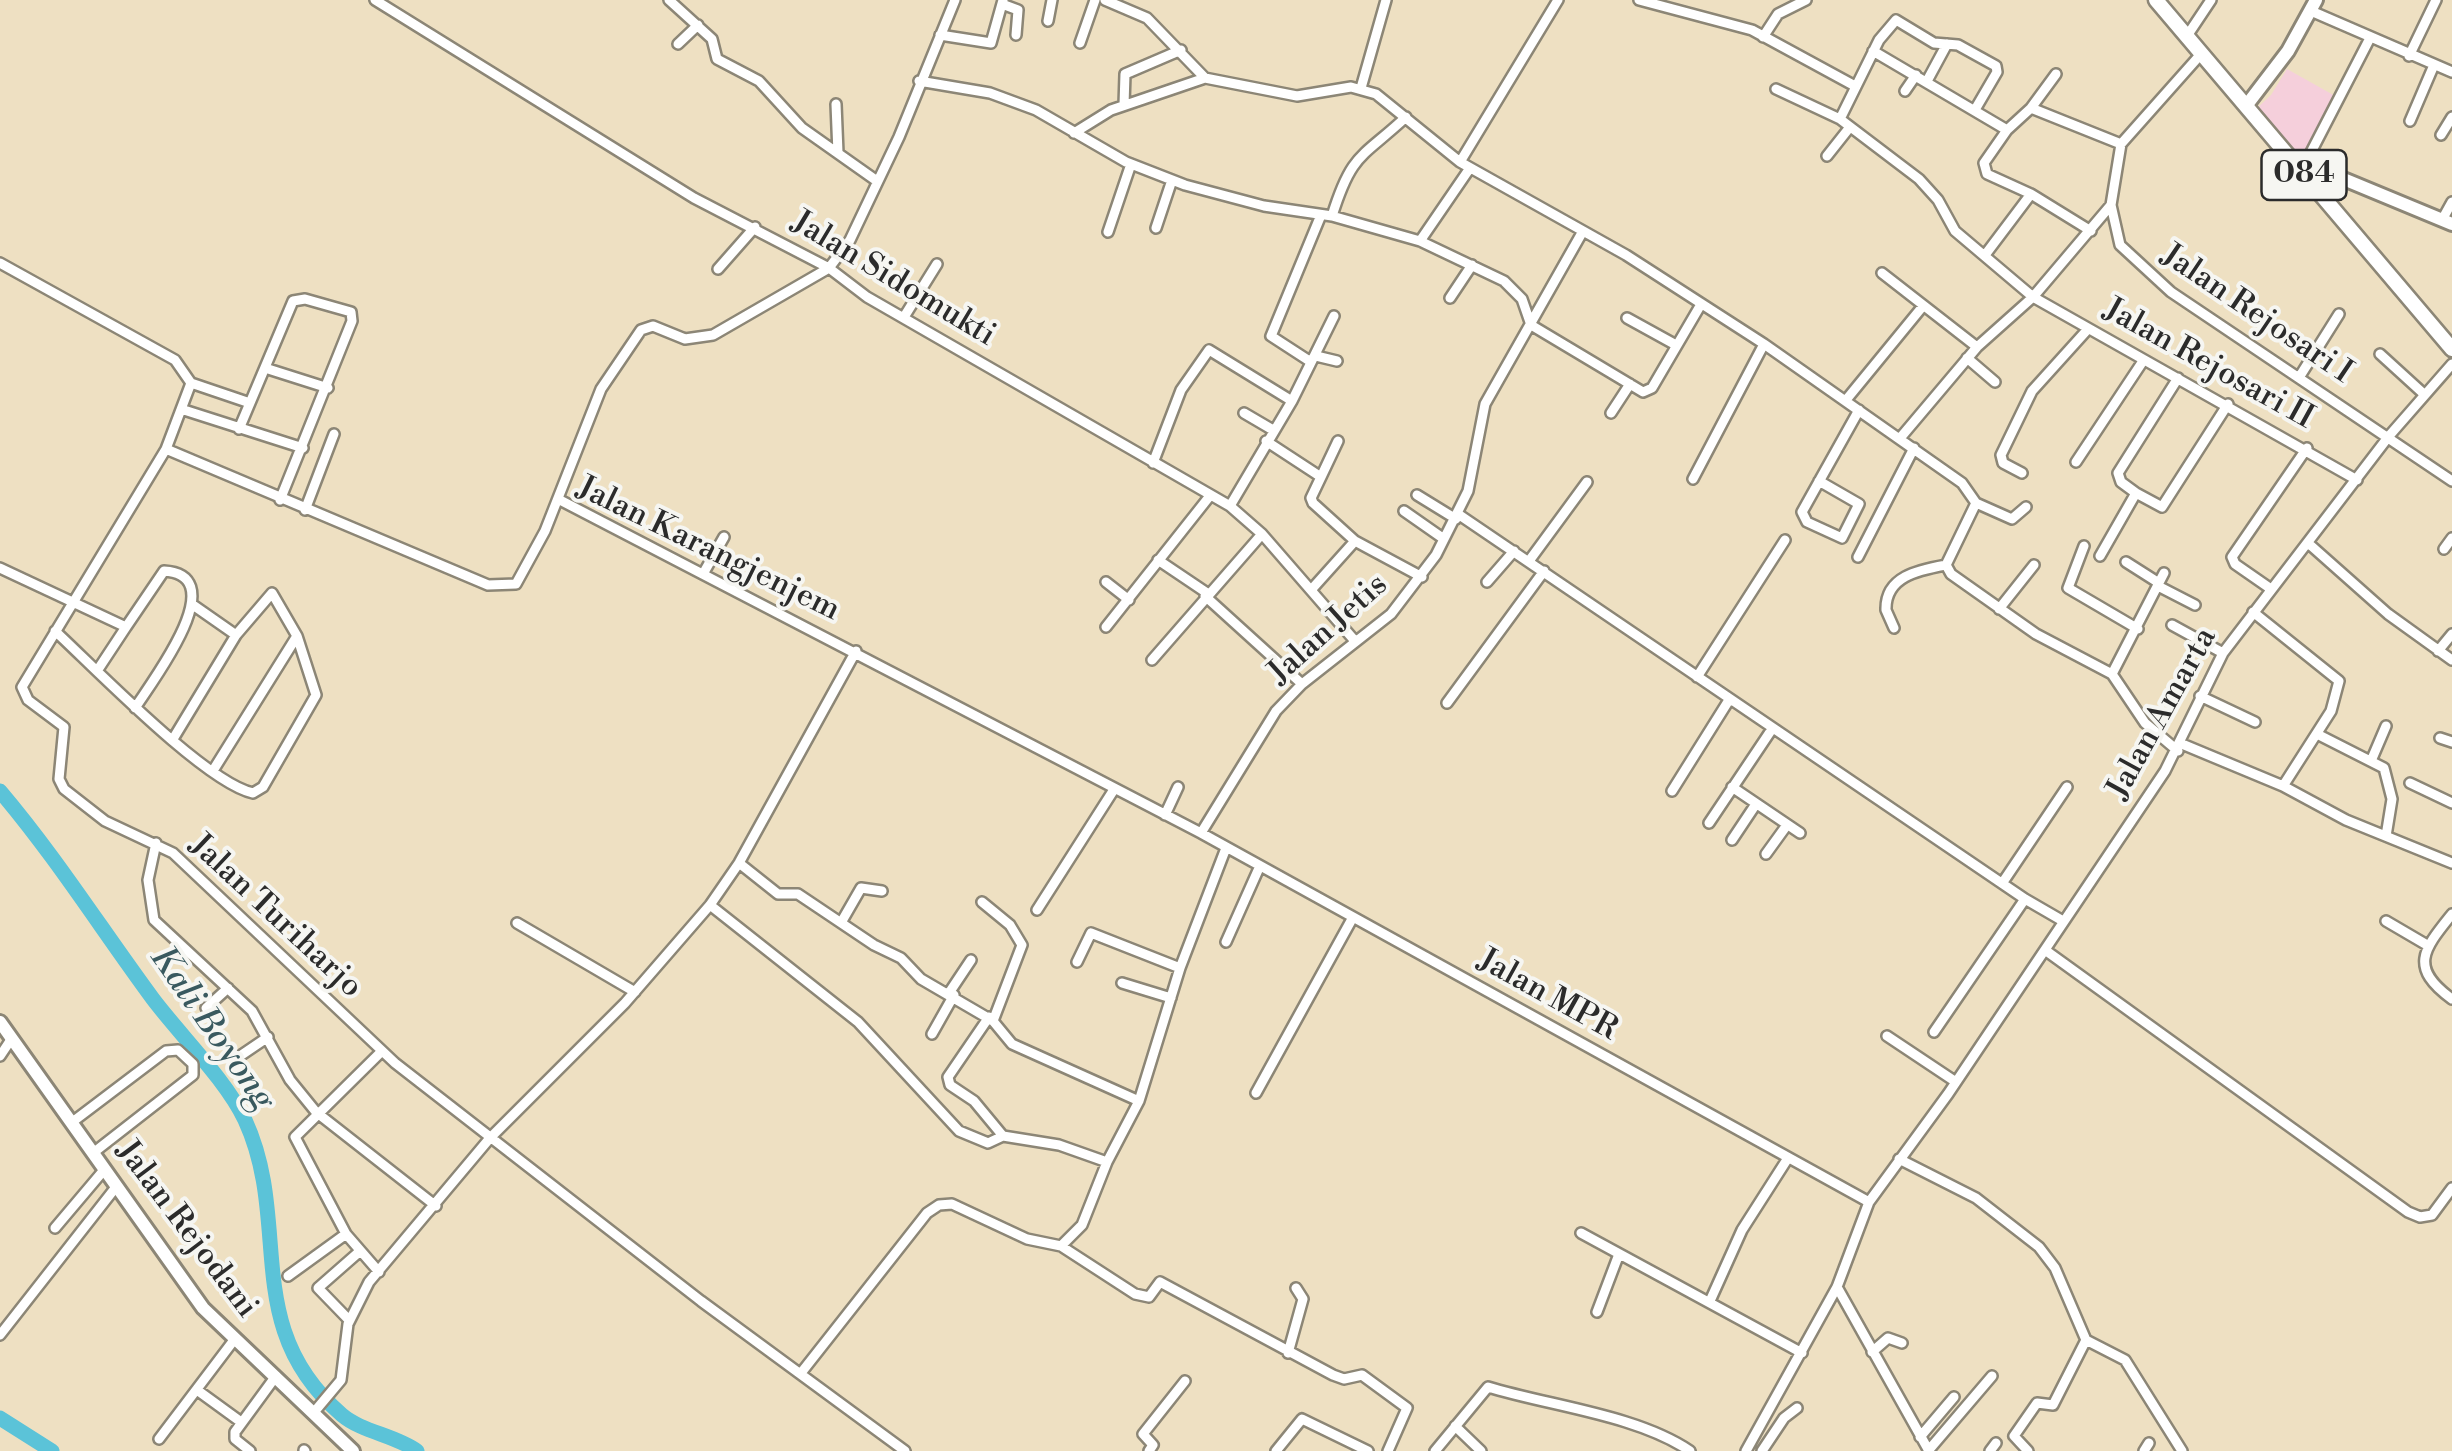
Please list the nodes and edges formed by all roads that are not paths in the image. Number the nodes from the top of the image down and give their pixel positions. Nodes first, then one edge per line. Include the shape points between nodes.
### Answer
1 (374, 0) edge
2 (669, 0) edge
3 (955, 0) edge
4 (1052, 0) edge
5 (1095, 0) edge
6 (1105, 0) edge
7 (1386, 0) edge
8 (1558, 0) edge
9 (1638, 0) edge
10 (1806, 0) edge
11 (2156, 0) edge
12 (2211, 0) edge
13 (2436, 0) edge
14 (1002, 2) edge
15 (2314, 5) edge
16 (1048, 21) dead end
17 (698, 25) junction
18 (1016, 34) dead end
19 (940, 35) junction
20 (2187, 36) junction
21 (1763, 37) junction
22 (2370, 38) junction
23 (1080, 43) dead end
24 (678, 44) dead end
25 (1947, 44) junction
26 (1181, 50) junction
27 (1874, 51) junction
28 (2202, 54) junction
29 (2408, 56) junction
30 (2434, 65) junction
31 (2452, 72) edge
32 (2056, 74) dead end
33 (1916, 75) junction
34 (1205, 78) junction
35 (919, 81) junction
36 (1927, 81) junction
37 (1855, 86) junction
38 (1361, 88) junction
39 (1776, 89) dead end
40 (1905, 91) dead end
41 (836, 104) dead end
42 (1124, 105) junction
43 (2246, 106) junction
44 (1976, 108) junction
45 (2031, 108) junction
46 (1406, 117) junction
47 (2452, 117) edge
48 (1840, 119) junction
49 (2410, 122) dead end
50 (1850, 127) junction
51 (2007, 130) junction
52 (1074, 133) junction
53 (2441, 135) dead end
54 (2121, 144) junction
55 (838, 153) junction
56 (1826, 156) dead end
57 (2288, 156) junction
58 (1460, 162) junction
59 (1131, 164) junction
60 (2311, 164) junction
61 (1470, 168) junction
62 (2307, 179) junction
63 (1172, 180) junction
64 (877, 181) junction
65 (2031, 194) junction
66 (2452, 202) edge
67 (2111, 206) junction
68 (1327, 216) junction
69 (2447, 222) edge
70 (755, 227) junction
71 (1156, 228) dead end
72 (2091, 230) junction
73 (1108, 232) dead end
74 (1583, 232) junction
75 (1420, 241) junction
76 (1985, 255) junction
77 (0, 264) edge
78 (937, 264) dead end
79 (1472, 265) junction
80 (830, 268) junction
81 (718, 269) dead end
82 (1882, 274) dead end
83 (2033, 297) junction
84 (1450, 298) dead end
85 (1700, 306) junction
86 (1923, 306) junction
87 (2339, 314) dead end
88 (1334, 316) dead end
89 (904, 317) junction
90 (1627, 318) dead end
91 (1531, 325) junction
92 (2088, 329) junction
93 (1764, 344) junction
94 (1676, 345) junction
95 (1976, 348) junction
96 (2452, 350) edge
97 (2380, 354) dead end
98 (1967, 358) junction
99 (1313, 359) junction
100 (1336, 360) dead end
101 (2143, 360) junction
102 (2452, 364) edge
103 (265, 368) junction
104 (2300, 376) junction
105 (2178, 378) junction
106 (1995, 382) dead end
107 (192, 383) junction
108 (1630, 384) junction
109 (328, 388) junction
110 (2424, 396) junction
111 (1846, 400) junction
112 (1292, 401) junction
113 (250, 403) junction
114 (2228, 404) junction
115 (184, 410) junction
116 (1859, 410) junction
117 (1611, 413) dead end
118 (1244, 414) dead end
119 (239, 429) junction
120 (1274, 430) junction
121 (334, 434) dead end
122 (2389, 436) junction
123 (1901, 438) junction
124 (1266, 441) junction
125 (1338, 441) dead end
126 (302, 448) junction
127 (1914, 448) junction
128 (2307, 448) junction
129 (166, 449) junction
130 (2076, 462) dead end
131 (1153, 463) junction
132 (2022, 473) dead end
133 (1320, 477) junction
134 (1693, 479) dead end
135 (2357, 480) junction
136 (1819, 481) junction
137 (1586, 482) dead end
138 (2452, 482) edge
139 (2136, 493) junction
140 (1418, 496) dead end
141 (1209, 497) junction
142 (558, 499) junction
143 (280, 500) junction
144 (1976, 503) junction
145 (1230, 506) junction
146 (2026, 508) dead end
147 (305, 510) junction
148 (1404, 511) dead end
149 (1457, 516) junction
150 (1262, 534) junction
151 (724, 537) dead end
152 (1444, 538) junction
153 (2452, 538) edge
154 (1355, 540) junction
155 (1785, 540) dead end
156 (2308, 543) junction
157 (2084, 546) dead end
158 (2444, 549) dead end
159 (1514, 552) junction
160 (2100, 556) dead end
161 (1858, 557) dead end
162 (1158, 560) junction
163 (1529, 561) junction
164 (2126, 562) dead end
165 (2034, 564) dead end
166 (1946, 565) junction
167 (0, 568) edge
168 (1544, 571) junction
169 (703, 574) junction
170 (1422, 577) junction
171 (2161, 580) junction
172 (1106, 582) dead end
173 (1487, 582) dead end
174 (2271, 589) junction
175 (1310, 590) junction
176 (1206, 595) junction
177 (1129, 600) junction
178 (74, 601) junction
179 (193, 605) junction
180 (2196, 605) dead end
181 (1999, 609) junction
182 (2252, 612) junction
183 (2172, 625) dead end
184 (126, 627) junction
185 (1106, 627) dead end
186 (1894, 628) dead end
187 (2138, 629) junction
188 (55, 630) junction
189 (2452, 634) edge
190 (236, 635) junction
191 (297, 636) junction
192 (1356, 641) junction
193 (856, 651) junction
194 (2438, 651) junction
195 (2224, 653) junction
196 (1152, 660) dead end
197 (2452, 660) edge
198 (97, 671) junction
199 (2112, 674) junction
200 (1698, 676) junction
201 (1302, 684) junction
202 (2200, 696) junction
203 (1730, 700) junction
204 (1448, 703) dead end
205 (134, 708) junction
206 (2254, 722) dead end
207 (2386, 726) dead end
208 (1772, 729) junction
209 (2317, 734) junction
210 (2440, 738) dead end
211 (173, 739) junction
212 (2452, 742) edge
213 (2180, 748) junction
214 (2371, 762) junction
215 (214, 769) junction
216 (2410, 783) dead end
217 (2283, 786) junction
218 (1178, 787) dead end
219 (1732, 787) junction
220 (2067, 788) dead end
221 (1113, 790) junction
222 (1672, 790) dead end
223 (2452, 803) edge
224 (1756, 804) junction
225 (1164, 815) junction
226 (1709, 823) dead end
227 (1787, 824) junction
228 (1201, 833) junction
229 (1800, 833) dead end
230 (2386, 836) junction
231 (1732, 840) dead end
232 (156, 843) junction
233 (1226, 848) junction
234 (1766, 854) dead end
235 (738, 863) junction
236 (2452, 863) edge
237 (1259, 868) junction
238 (2003, 882) junction
239 (882, 891) dead end
240 (2025, 900) junction
241 (982, 902) dead end
242 (710, 905) junction
243 (1037, 910) dead end
244 (2452, 914) edge
245 (1352, 919) junction
246 (2063, 920) junction
247 (842, 921) junction
248 (2386, 922) dead end
249 (517, 923) dead end
250 (1226, 942) dead end
251 (2426, 946) junction
252 (2045, 950) junction
253 (971, 960) dead end
254 (1077, 962) dead end
255 (1180, 968) junction
256 (1122, 983) dead end
257 (228, 988) junction
258 (635, 992) junction
259 (952, 994) junction
260 (1171, 998) junction
261 (2452, 999) edge
262 (206, 1008) dead end
263 (991, 1019) junction
264 (0, 1022) edge
265 (1934, 1032) dead end
266 (932, 1034) dead end
267 (1886, 1036) dead end
268 (12, 1038) junction
269 (268, 1038) junction
270 (382, 1051) junction
271 (0, 1056) edge
272 (240, 1056) dead end
273 (1956, 1082) junction
274 (1256, 1092) dead end
275 (1139, 1101) junction
276 (318, 1114) junction
277 (71, 1123) junction
278 (1003, 1136) junction
279 (490, 1138) junction
280 (93, 1153) junction
281 (1788, 1158) junction
282 (1900, 1159) junction
283 (1107, 1162) junction
284 (104, 1170) junction
285 (116, 1187) junction
286 (2452, 1188) edge
287 (1869, 1202) junction
288 (436, 1206) junction
289 (56, 1228) dead end
290 (1581, 1233) dead end
291 (346, 1234) junction
292 (1061, 1246) junction
293 (358, 1252) junction
294 (1619, 1254) junction
295 (379, 1272) junction
296 (288, 1276) dead end
297 (1837, 1287) junction
298 (1296, 1288) dead end
299 (1710, 1301) junction
300 (1597, 1312) dead end
301 (349, 1320) junction
302 (0, 1335) edge
303 (234, 1340) junction
304 (2086, 1340) junction
305 (1902, 1343) dead end
306 (1872, 1352) junction
307 (1802, 1353) junction
308 (1288, 1354) junction
309 (802, 1373) junction
310 (276, 1376) junction
311 (1992, 1376) dead end
312 (1186, 1381) dead end
313 (197, 1390) junction
314 (1954, 1397) dead end
315 (1797, 1408) dead end
316 (317, 1409) junction
317 (241, 1422) junction
318 (1455, 1426) junction
319 (1920, 1437) junction
320 (159, 1439) dead end
321 (250, 1451) edge
322 (352, 1451) edge
323 (905, 1451) edge
324 (1150, 1451) edge
325 (1276, 1451) edge
326 (1368, 1451) edge
327 (1388, 1451) edge
328 (1436, 1451) edge
329 (1480, 1451) edge
330 (1690, 1451) edge
331 (1746, 1451) edge
332 (1762, 1451) edge
333 (1929, 1451) edge
334 (2028, 1451) edge
335 (2182, 1451) edge

1 - 70 street, Jalan Sidomukti via 694,198
2 - 17 street
3 - 19 street
4 - 16 street
5 - 23 street
6 - 26 street via 1147,18
7 - 38 street
8 - 58 street
9 - 21 street
10 - 21 street via 1778,14
11 - 20 main road, 084
12 - 20 street
13 - 29 street
14 - 18 street via 1018,10
14 - 19 street via 991,43
15 - 22 street
15 - 43 main road
17 - 24 street
17 - 55 street via 716,44 718,59 759,81 794,120
19 - 35 street
20 - 28 main road, 084
21 - 37 street
22 - 29 street
22 - 60 street
25 - 27 street via 1896,20
25 - 36 street
25 - 44 street via 1997,68
26 - 34 street
26 - 42 street via 1124,74
27 - 33 street
27 - 37 street
28 - 43 main road, 084
28 - 54 street
29 - 30 street
30 - 31 street
30 - 49 street
32 - 45 street
33 - 36 street
33 - 40 street
34 - 38 street via 1297,96
34 - 42 street
35 - 52 street via 990,93
35 - 64 street
36 - 44 street
37 - 48 street
38 - 46 street
39 - 48 street, Jalan Rejosari II
41 - 55 street
42 - 52 street
43 - 57 main road, 084
44 - 51 street
45 - 51 street
45 - 54 street
46 - 58 street
46 - 68 street via 1361,153
47 - 53 street
48 - 50 street, Jalan Rejosari II
50 - 56 street
50 - 76 street, Jalan Rejosari II via 1919,179 1949,224
51 - 65 street via 1984,170
52 - 59 street
54 - 67 street, Jalan Rejosari I
55 - 64 street
57 - 60 main road
57 - 62 main road, 084
58 - 61 street
59 - 63 street
59 - 73 street
60 - 62 main road
60 - 69 main road
61 - 74 street
61 - 75 street
62 - 96 main road, 084
63 - 68 street
63 - 71 street
64 - 80 street
65 - 72 street
65 - 76 street
66 - 69 street
67 - 72 street
67 - 104 street, Jalan Rejosari I via 2120,245 2138,265
68 - 75 street
68 - 99 street via 1270,336
70 - 80 street, Jalan Sidomukti
70 - 81 street
72 - 83 street
74 - 85 street
74 - 91 street
75 - 79 street
76 - 83 street, Jalan Rejosari II
77 - 107 street via 175,360
78 - 89 street
79 - 84 street
79 - 91 street via 1513,289
80 - 89 street, Jalan Sidomukti
80 - 142 street via 713,335 685,339 652,326 641,330 602,390
82 - 86 street
83 - 92 street, Jalan Rejosari II
83 - 95 street
85 - 93 street
85 - 94 street
86 - 95 street
86 - 111 street
87 - 104 street
88 - 99 street
89 - 131 street, Jalan Sidomukti
90 - 94 street
91 - 108 street
91 - 149 street, Jalan Jetis via 1480,418 1477,459
92 - 101 street, Jalan Rejosari II
92 - 132 street via 2032,391 2001,455
93 - 111 street
93 - 134 street
94 - 108 street via 1648,392
95 - 98 street
97 - 110 street
98 - 106 street
98 - 123 street
99 - 100 street
99 - 112 street
101 - 105 street, Jalan Rejosari II
101 - 130 street
102 - 110 street, Jalan Amarta
103 - 109 street
103 - 109 street via 294,301 348,310 352,321
103 - 113 street
104 - 122 street, Jalan Rejosari I
105 - 114 street, Jalan Rejosari II
105 - 139 street via 2118,473
107 - 113 street
107 - 115 street, Jalan Turiharjo
108 - 117 street
109 - 126 street
110 - 122 street, Jalan Amarta
111 - 116 street
112 - 120 street
112 - 131 street via 1209,350 1181,390
113 - 119 street
114 - 128 street, Jalan Rejosari II
114 - 139 street via 2162,507
115 - 119 street
115 - 129 street, Jalan Turiharjo
116 - 123 street
116 - 136 street
118 - 120 street
119 - 126 street
120 - 124 street
121 - 147 street
122 - 135 street, Jalan Amarta
122 - 138 street, Jalan Rejosari I
123 - 127 street
124 - 133 street
124 - 145 street
125 - 133 street
126 - 143 street
127 - 144 street via 1962,482
127 - 161 street
128 - 135 street, Jalan Rejosari II
128 - 174 street via 2232,556
129 - 143 street, Jalan Karangjenjem
129 - 178 street, Jalan Turiharjo
131 - 141 street, Jalan Sidomukti
133 - 154 street via 1311,502
135 - 156 street, Jalan Amarta
136 - 136 street via 1859,504 1842,538 1803,518
137 - 163 street
139 - 160 street
140 - 149 street
141 - 145 street, Jalan Sidomukti
141 - 162 street
142 - 147 street, Jalan Karangjenjem via 522,578 508,586 488,585
142 - 169 street, Jalan Karangjenjem
143 - 147 street, Jalan Karangjenjem
144 - 146 street via 2012,519
144 - 166 street
145 - 150 street, Jalan Sidomukti
148 - 152 street
149 - 152 street, Jalan Jetis
149 - 159 street
150 - 175 street, Jalan Sidomukti
150 - 176 street
151 - 169 street
152 - 170 street, Jalan Jetis
153 - 158 street
154 - 170 street
154 - 175 street
155 - 200 street
156 - 174 street, Jalan Amarta
156 - 194 street
157 - 187 street via 2068,588
159 - 163 street
159 - 173 street
162 - 176 street
162 - 177 street
163 - 168 street
164 - 171 street
165 - 181 street
166 - 181 street
166 - 186 street via 1909,573 1892,590 1886,610
167 - 178 street
168 - 200 street
168 - 204 street
169 - 193 street, Jalan Karangjenjem
170 - 192 street, Jalan Jetis via 1383,622
171 - 180 street
171 - 187 street
172 - 177 street
174 - 182 street, Jalan Amarta
175 - 192 street, Jalan Sidomukti
176 - 196 street
176 - 201 street
177 - 185 street
178 - 184 street
178 - 188 street, Jalan Turiharjo
179 - 184 street via 190,587 164,571
179 - 190 street
179 - 205 street
181 - 199 street
182 - 195 street, Jalan Amarta
182 - 209 street via 2339,681
183 - 195 street
184 - 198 street
187 - 199 street
188 - 198 street
188 - 232 street, Jalan Turiharjo via 22,692 64,727 64,789 105,821
189 - 194 street
190 - 191 street via 271,592
190 - 211 street
191 - 215 street
191 - 215 street via 315,700 263,786 253,793
192 - 201 street, Jalan Jetis
193 - 221 street, Jalan Karangjenjem
193 - 235 street
194 - 197 street
195 - 202 street, Jalan Amarta
198 - 205 street
199 - 213 street via 2145,723
200 - 203 street
201 - 228 street, Jalan Jetis via 1253,744
202 - 206 street
202 - 213 street, Jalan Amarta
203 - 208 street
203 - 222 street
205 - 211 street
207 - 214 street
208 - 219 street
208 - 238 street
209 - 214 street
209 - 217 street
210 - 212 street
211 - 215 street
213 - 217 street
213 - 246 street, Jalan Amarta
214 - 230 street via 2384,768 2391,784
216 - 223 street
217 - 230 street
218 - 225 street
219 - 224 street
219 - 226 street
220 - 238 street
221 - 225 street, Jalan Karangjenjem
221 - 243 street
224 - 227 street
224 - 231 street
225 - 228 street, Jalan Karangjenjem
227 - 229 street
227 - 234 street
228 - 233 street, Jalan MPR
230 - 236 street
232 - 257 street via 148,880 154,920
232 - 270 street, Jalan Turiharjo
233 - 237 street, Jalan MPR
233 - 255 street
235 - 242 street
235 - 247 street via 782,896 798,894
237 - 245 street, Jalan MPR
237 - 250 street
238 - 240 street
239 - 247 street via 861,888
240 - 246 street
240 - 265 street
241 - 263 street via 1022,944
242 - 258 street
242 - 278 street via 858,1022 959,1131 988,1142
244 - 251 street
245 - 274 street
245 - 281 street, Jalan MPR
246 - 252 street, Jalan Amarta
247 - 259 street
248 - 251 street
249 - 258 street
251 - 261 street via 2426,972
252 - 273 street, Jalan Amarta
252 - 286 street via 2408,1212 2432,1214
253 - 259 street
254 - 255 street via 1090,933
255 - 260 street
256 - 260 street
257 - 262 street
257 - 269 street
258 - 279 street
259 - 263 street
259 - 266 street
260 - 275 street
263 - 275 street via 1012,1044
263 - 278 street via 948,1080
264 - 268 main road, Jalan Rejodani
267 - 273 street
268 - 271 street
268 - 277 main road, Jalan Rejodani
269 - 272 street
269 - 276 street
270 - 276 street
270 - 279 street, Jalan Turiharjo
273 - 282 street, Jalan Amarta
275 - 283 street
276 - 288 street
276 - 291 street via 297,1130 295,1140
277 - 280 main road, Jalan Rejodani
277 - 280 street via 166,1051 178,1050 192,1064 194,1074
278 - 283 street via 1059,1144
279 - 288 street
279 - 309 street, Jalan Turiharjo
280 - 284 main road, Jalan Rejodani
281 - 287 street, Jalan MPR
281 - 299 street via 1742,1230
282 - 287 street, Jalan Amarta
282 - 304 street via 1976,1198 2039,1247
283 - 292 street via 1082,1226
284 - 285 main road, Jalan Rejodani
284 - 289 street
285 - 302 street
285 - 303 main road, Jalan Rejodani via 203,1308
287 - 297 street, Jalan Amarta
288 - 295 street
290 - 294 street
291 - 293 street
291 - 296 street
292 - 308 street via 1135,1294 1149,1297 1160,1282
292 - 309 street via 952,1204 934,1207
293 - 295 street
293 - 301 street via 318,1288
294 - 299 street
294 - 300 street
295 - 301 street
297 - 306 street
297 - 307 street, Jalan Amarta
298 - 308 street via 1303,1299
299 - 307 street
301 - 316 street via 341,1380
303 - 310 main road, Jalan Rejodani
303 - 313 street
304 - 334 street via 2053,1405 2037,1403 2014,1436
304 - 335 street via 2124,1360
305 - 306 street via 1888,1338
306 - 319 street
307 - 331 street, Jalan Amarta
308 - 327 street via 1344,1379 1362,1375 1404,1404 1407,1412
309 - 323 street, Jalan Turiharjo
310 - 316 main road, Jalan Rejodani
310 - 317 street
311 - 333 street
312 - 324 street via 1143,1434
313 - 317 street
313 - 320 street
314 - 319 street
315 - 332 street
316 - 322 main road, Jalan Rejodani
317 - 321 street via 234,1439
318 - 328 street
318 - 329 street
318 - 330 street via 1488,1387 1624,1423
319 - 333 street
325 - 326 street via 1302,1419

